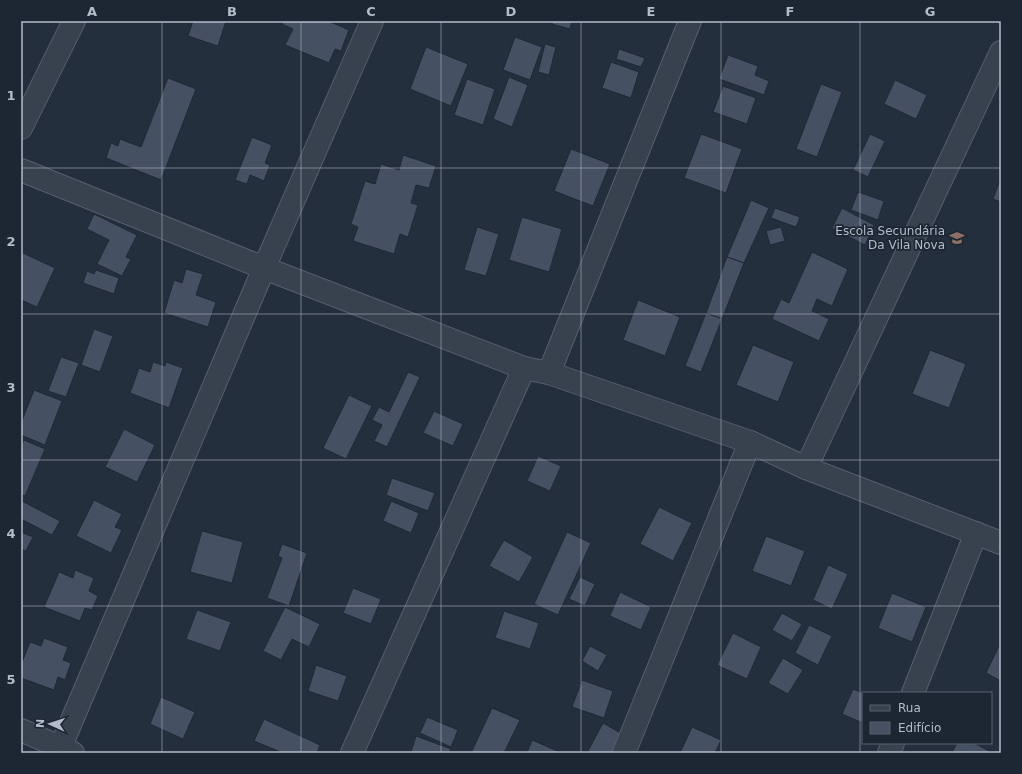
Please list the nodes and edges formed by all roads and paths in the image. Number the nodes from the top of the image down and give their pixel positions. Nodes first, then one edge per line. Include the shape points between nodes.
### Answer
1 (74, 21) edge
2 (372, 21) edge
3 (690, 21) edge
4 (1001, 52) edge
5 (21, 128) edge
6 (21, 170) edge
7 (264, 268) junction
8 (524, 368) junction
9 (549, 373) junction
10 (750, 442) junction
11 (806, 468) junction
12 (976, 533) junction
13 (1001, 542) edge
14 (913, 692) edge
15 (21, 730) edge
16 (64, 751) edge
17 (352, 753) edge
18 (624, 753) edge

1 - 5 street
2 - 7 street
3 - 9 street
4 - 11 street
6 - 7 street
7 - 8 street
7 - 16 street
8 - 9 street
8 - 17 street
9 - 10 street
10 - 11 street
10 - 18 street
11 - 12 street
12 - 13 street
12 - 14 street
15 - 16 street

